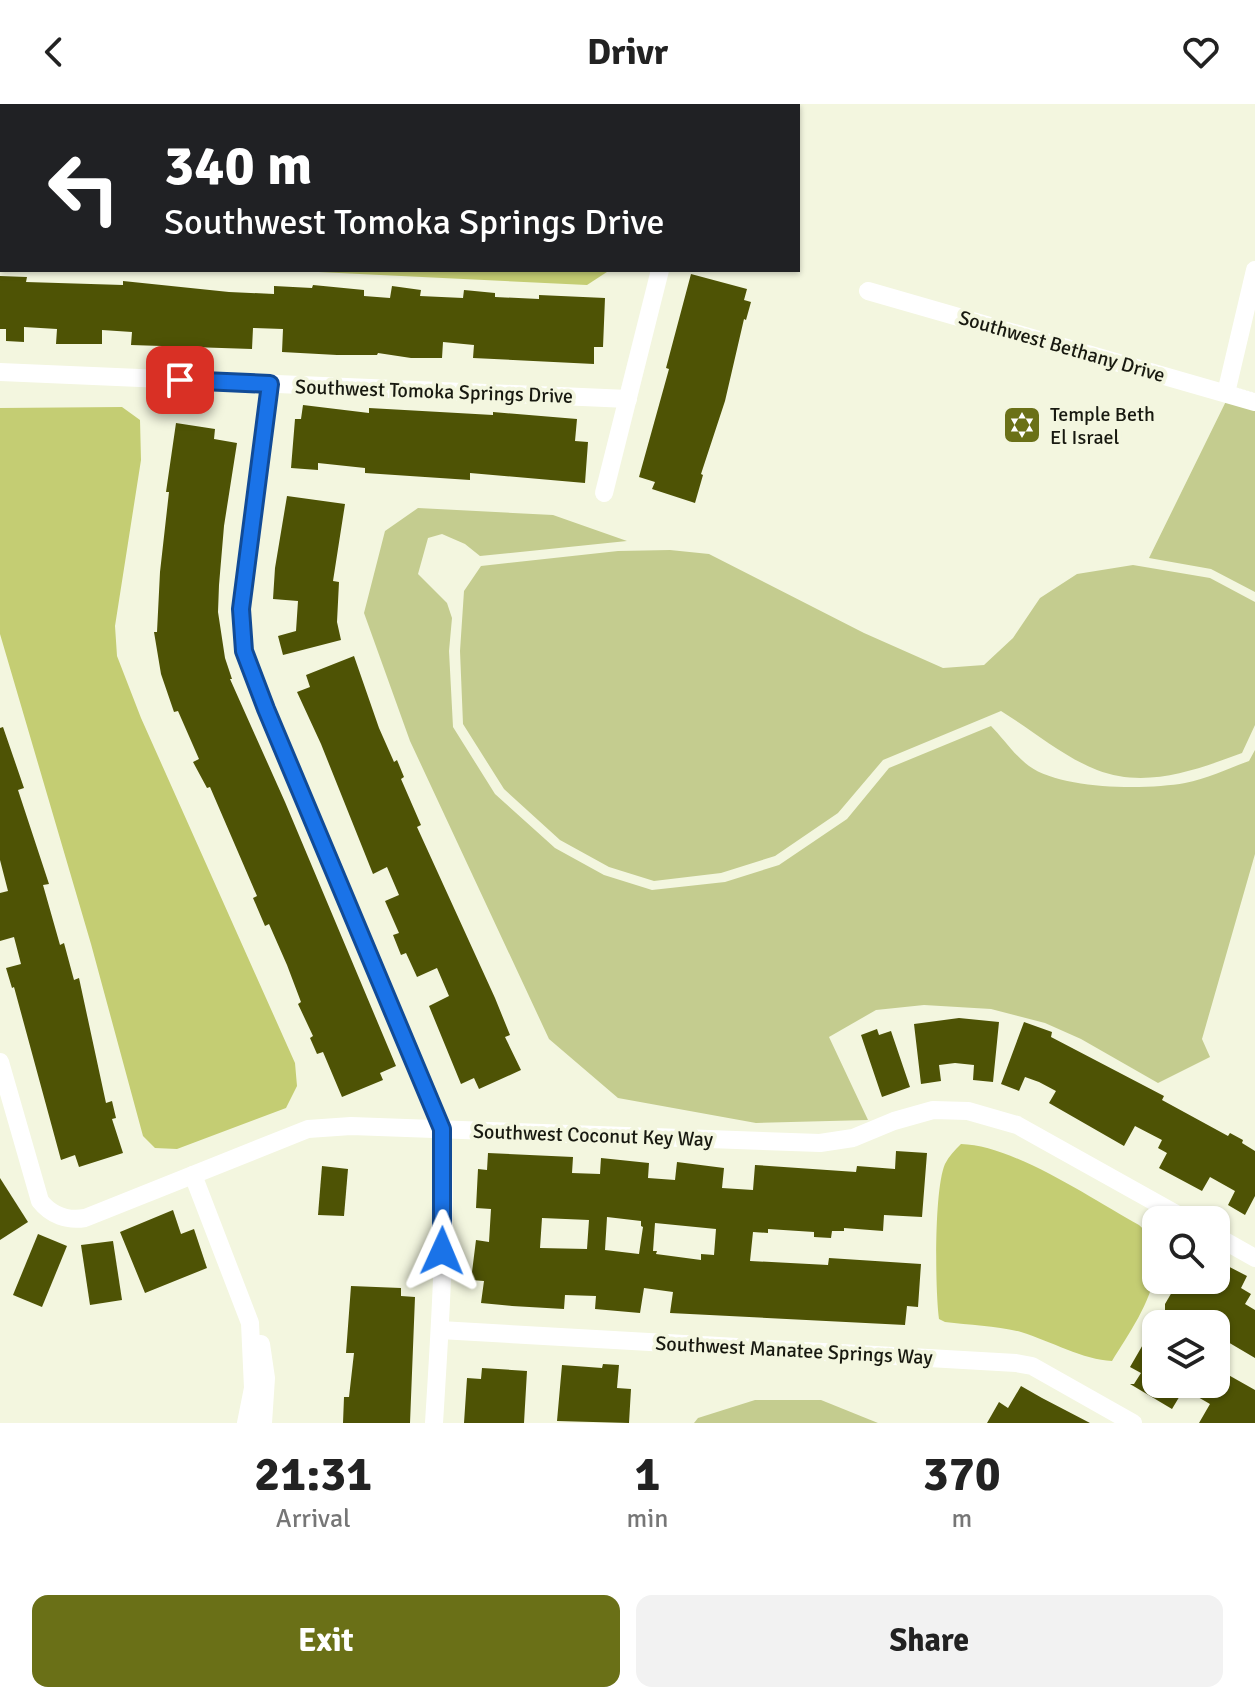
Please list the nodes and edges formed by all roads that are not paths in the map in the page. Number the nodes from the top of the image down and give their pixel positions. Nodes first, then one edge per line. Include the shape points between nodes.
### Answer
1 (1255, 270) edge
2 (660, 272) edge
3 (868, 291) dead end
4 (0, 372) edge
5 (270, 384) junction
6 (1226, 393) junction
7 (628, 399) junction
8 (1255, 402) edge
9 (604, 493) dead end
10 (0, 1062) edge
11 (442, 1129) junction
12 (193, 1175) junction
13 (1162, 1206) edge
14 (1230, 1244) edge
15 (1255, 1258) edge
16 (250, 1323) junction
17 (440, 1330) junction
18 (246, 1423) edge
19 (263, 1423) edge
20 (434, 1423) edge
21 (1133, 1423) edge

1 - 6 street
2 - 7 street
3 - 6 street, Southwest Bethany Drive
4 - 5 street, Southwest Tomoka Springs Drive
5 - 7 street, Southwest Tomoka Springs Drive
5 - 11 street via 241,609 244,651
6 - 8 street, Southwest Bethany Drive
7 - 9 street
10 - 12 street, Southwest Coconut Key Way via 40,1201 50,1211 68,1219 85,1218
11 - 12 street, Southwest Coconut Key Way via 308,1129
11 - 13 street, Southwest Coconut Key Way via 820,1143 853,1138 933,1110 968,1111 1017,1125
11 - 17 street
12 - 16 street
14 - 15 street
16 - 18 street via 253,1388
16 - 19 street via 264,1353
17 - 20 street
17 - 21 street, Southwest Manatee Springs Way via 1016,1363 1032,1366

